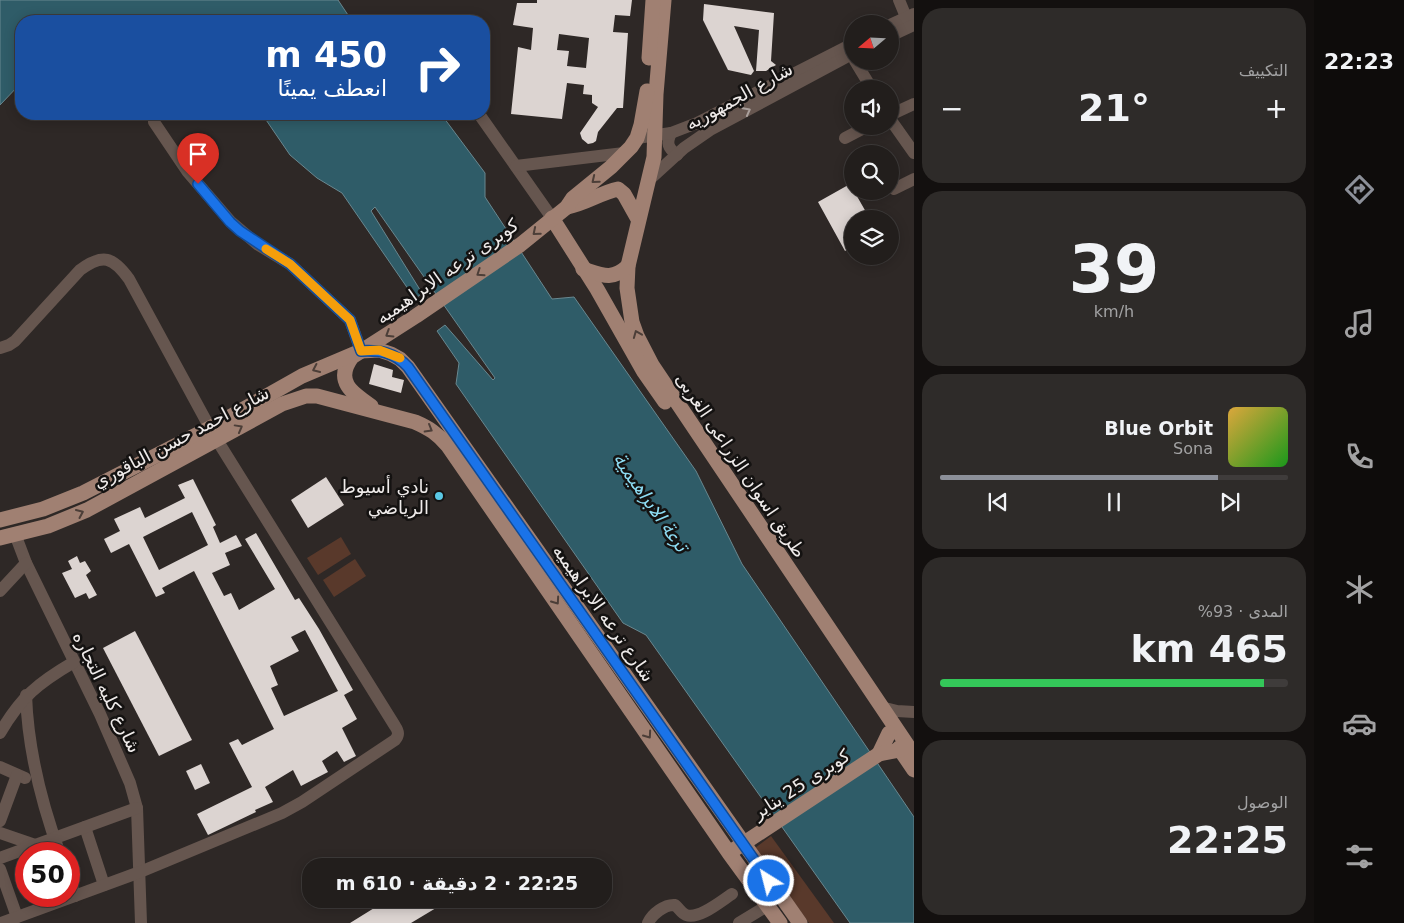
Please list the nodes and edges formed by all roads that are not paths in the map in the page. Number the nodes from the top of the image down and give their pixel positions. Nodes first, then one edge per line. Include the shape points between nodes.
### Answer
1 (653, 0) edge
2 (664, 0) edge
3 (899, 0) edge
4 (911, 19) edge
5 (899, 29) edge
6 (844, 58) edge
7 (844, 59) edge
8 (914, 104) edge
9 (899, 111) edge
10 (483, 120) edge
11 (154, 122) dead end
12 (899, 131) edge
13 (671, 133) junction
14 (654, 135) junction
15 (850, 135) edge
16 (844, 138) dead end
17 (631, 146) junction
18 (914, 152) edge
19 (677, 155) junction
20 (516, 166) junction
21 (651, 174) junction
22 (914, 179) edge
23 (899, 186) edge
24 (567, 207) junction
25 (552, 218) junction
26 (638, 219) junction
27 (628, 266) junction
28 (583, 269) junction
29 (0, 348) edge
30 (361, 351) junction
31 (383, 413) junction
32 (214, 434) junction
33 (43, 509) junction
34 (0, 520) edge
35 (48, 526) junction
36 (15, 534) junction
37 (0, 538) edge
38 (26, 563) junction
39 (542, 569) junction
40 (0, 591) edge
41 (74, 662) junction
42 (26, 696) junction
43 (881, 707) junction
44 (914, 712) edge
45 (0, 733) edge
46 (889, 733) junction
47 (909, 748) edge
48 (879, 754) junction
49 (0, 767) edge
50 (914, 770) edge
51 (17, 775) junction
52 (37, 783) junction
53 (137, 808) junction
54 (0, 821) edge
55 (85, 827) junction
56 (0, 832) edge
57 (54, 838) junction
58 (18, 842) edge
59 (45, 842) edge
60 (56, 842) edge
61 (743, 844) junction
62 (729, 853) junction
63 (15, 854) edge
64 (0, 858) edge
65 (0, 869) edge
66 (140, 872) junction
67 (104, 885) junction
68 (80, 894) edge
69 (732, 894) dead end
70 (767, 906) junction
71 (34, 907) edge
72 (17, 917) junction
73 (1, 923) edge
74 (142, 923) edge
75 (648, 923) edge
76 (739, 923) edge
77 (780, 923) edge
78 (800, 923) edge

1 - 17 main road via 646,104
2 - 14 main road
3 - 4 street
4 - 5 street
6 - 13 street, شارع الجمهوريه
19 -> 7 street, شارع الجمهوريه via 710,130
8 - 9 street
10 - 20 street
11 - 30 street via 187,171 230,222 257,244 290,264 350,320
12 - 18 street
13 - 14 street, شارع الجمهوريه
13 - 19 street via 669,148
14 - 17 street, شارع الجمهوريه
14 - 21 main road, طريق اسوان الزراعى الغربى
15 - 16 street
17 - 20 street, شارع الجمهوريه
17 -> 24 main road
19 - 21 street, شارع الجمهوريه
20 - 25 street
21 - 26 main road, طريق اسوان الزراعى الغربى
22 - 23 street
24 - 25 main road
24 - 26 main road via 618,190 624,194
25 - 28 main road, طريق اسوان الزراعى الغربى
25 -> 30 main road, كوبرى ترعه الابراهيميه via 520,245
26 - 27 main road, طريق اسوان الزراعى الغربى
27 - 28 main road via 620,274 610,276
43 -> 27 main road, طريق اسوان الزراعى الغربى via 652,365 632,322 627,288
28 - 46 main road, طريق اسوان الزراعى الغربى via 644,372
29 - 32 street via 15,341 90,262 101,258 112,260 129,279
30 - 31 main road via 346,365 346,381 355,395
30 -> 32 main road, شارع احمد حسن الباقوري via 302,376
30 - 39 main road, شارع ترعه الابراهيميه via 379,350 391,354 408,367
32 -> 31 main road, شارع احمد حسن الباقوري via 306,396 327,398
31 -> 39 main road, شارع ترعه الابراهيميه via 416,422 439,435
32 - 33 main road, شارع احمد حسن الباقوري
35 -> 32 main road, شارع احمد حسن الباقوري via 86,510
32 - 66 street via 395,726 398,736 282,813
33 - 34 main road, شارع احمد حسن الباقوري
33 - 35 main road
35 - 36 main road, شارع احمد حسن الباقوري
36 - 37 main road, شارع احمد حسن الباقوري
36 - 38 street, شارع كليه التجاره
38 - 40 street
38 - 41 street, شارع كليه التجاره
39 - 61 main road, شارع ترعه الابراهيميه
39 -> 62 main road, شارع ترعه الابراهيميه
41 - 42 street
41 - 53 street, شارع كليه التجاره via 122,761
42 - 45 street
42 - 52 street via 29,740
43 - 44 street
43 - 47 main road, طريق اسوان الزراعى الغربى
46 - 47 main road, طريق اسوان الزراعى الغربى
46 - 48 main road
47 - 48 main road, كوبرى 25 يناير
47 - 50 main road, طريق اسوان الزراعى الغربى
48 - 61 main road, كوبرى 25 يناير
49 - 51 street
51 - 52 street
51 - 54 street
52 - 57 street
53 - 55 street
53 - 66 street, شارع كليه التجاره
55 - 57 street
55 - 67 street
56 - 58 street
57 - 59 street
57 - 60 street
61 - 62 main road, كوبرى 25 يناير
61 - 78 main road, شارع ترعه الابراهيميه
62 - 70 main road, شارع ترعه الابراهيميه
63 - 64 street
65 - 72 street
66 - 67 street
66 - 74 street, شارع كليه التجاره
67 - 68 street
69 - 75 street via 697,916 688,916 669,904 653,915
70 - 76 street
70 - 77 main road, شارع ترعه الابراهيميه
71 - 72 street
72 - 73 street

